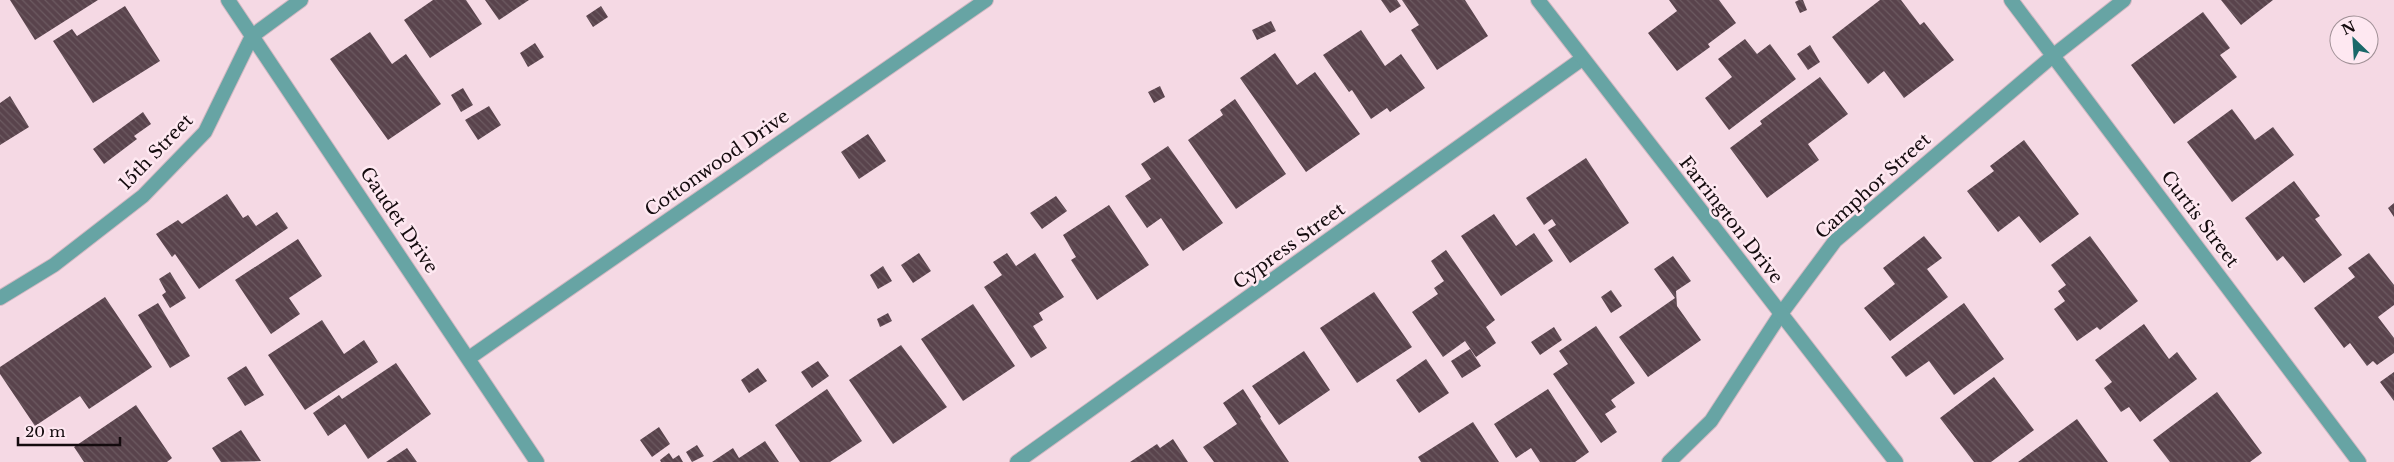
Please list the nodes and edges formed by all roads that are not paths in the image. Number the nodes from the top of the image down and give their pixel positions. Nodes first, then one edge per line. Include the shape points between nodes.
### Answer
1 (228, 0) edge
2 (301, 0) edge
3 (986, 0) edge
4 (1538, 0) edge
5 (2011, 0) edge
6 (2124, 0) edge
7 (252, 36) junction
8 (2054, 55) junction
9 (1582, 59) junction
10 (0, 298) edge
11 (1780, 315) junction
12 (469, 358) junction
13 (537, 462) edge
14 (1017, 462) edge
15 (1670, 462) edge
16 (1896, 462) edge
17 (2359, 462) edge

1 - 7 street, Gaudet Drive
2 - 7 street, 15th Street
3 - 12 street, Cottonwood Drive
4 - 9 street, Farrington Drive
5 - 8 street, Curtis Street
6 - 8 street, Camphor Street
7 - 10 street, 15th Street via 205,132 143,196 54,264
7 - 12 street, Gaudet Drive
8 - 11 street, Camphor Street via 1835,241
8 - 17 street, Curtis Street
9 - 11 street, Farrington Drive
9 - 14 street, Cypress Street
11 - 15 street, Camphor Street via 1711,421
11 - 16 street, Farrington Drive
12 - 13 street, Gaudet Drive

